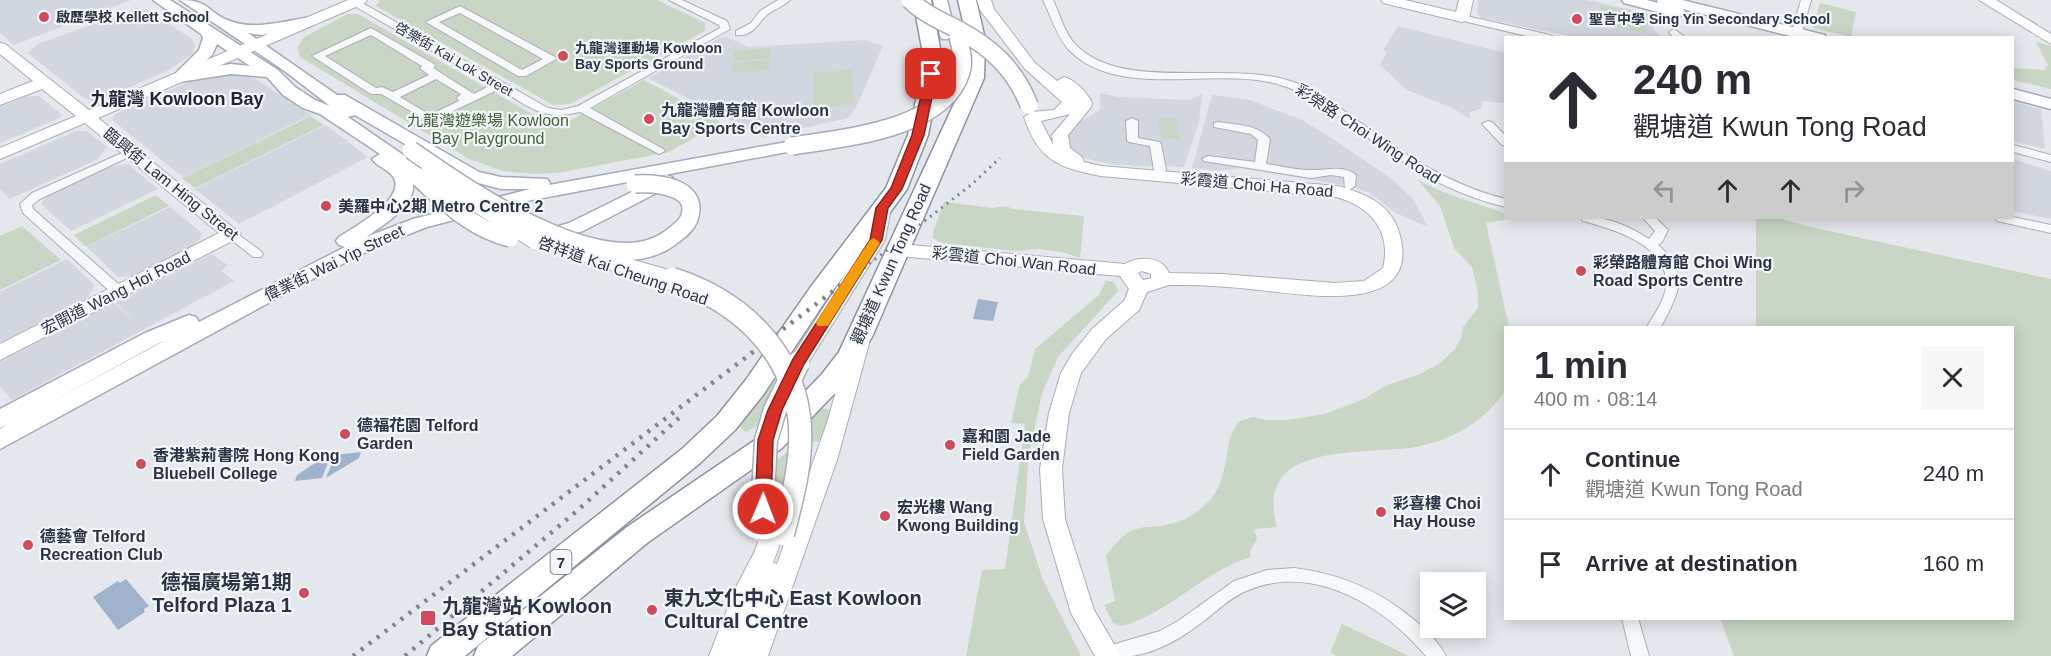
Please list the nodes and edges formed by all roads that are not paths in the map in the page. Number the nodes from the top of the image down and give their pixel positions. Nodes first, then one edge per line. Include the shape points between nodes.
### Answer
1 (160, 0) edge
2 (187, 0) edge
3 (674, 0) edge
4 (785, 0) edge
5 (910, 0) edge
6 (922, 0) edge
7 (940, 0) edge
8 (950, 0) edge
9 (967, 0) edge
10 (993, 0) edge
11 (1048, 0) edge
12 (1388, 0) edge
13 (1466, 0) edge
14 (1629, 0) edge
15 (1664, 0) edge
16 (1806, 0) edge
17 (1986, 0) edge
18 (357, 1) edge
19 (1462, 18) junction
20 (305, 23) junction
21 (224, 25) junction
22 (208, 32) junction
23 (740, 33) dead end
24 (1790, 35) edge
25 (953, 36) junction
26 (1541, 36) edge
27 (2051, 40) edge
28 (254, 44) junction
29 (0, 47) edge
30 (238, 52) junction
31 (1036, 64) junction
32 (276, 67) junction
33 (522, 74) joint
34 (436, 75) junction
35 (180, 77) junction
36 (45, 82) junction
37 (499, 85) junction
38 (2014, 85) edge
39 (2014, 94) edge
40 (327, 95) junction
41 (2051, 95) edge
42 (393, 96) junction
43 (0, 100) edge
44 (466, 101) junction
45 (309, 104) junction
46 (2051, 104) edge
47 (582, 108) junction
48 (1082, 110) junction
49 (1031, 115) junction
50 (87, 117) junction
51 (1132, 121) dead end
52 (1488, 124) dead end
53 (1218, 125) dead end
54 (1504, 141) edge
55 (791, 143) junction
56 (2014, 148) edge
57 (659, 151) dead end
58 (131, 152) junction
59 (404, 153) junction
60 (0, 154) edge
61 (732, 157) junction
62 (1208, 159) dead end
63 (2051, 159) edge
64 (1260, 166) junction
65 (1160, 170) dead end
66 (1101, 171) junction
67 (419, 172) junction
68 (574, 180) junction
69 (1349, 186) dead end
70 (1504, 203) edge
71 (473, 208) junction
72 (882, 208) junction
73 (504, 210) junction
74 (1590, 219) edge
75 (1651, 219) edge
76 (2006, 219) edge
77 (2051, 229) edge
78 (232, 234) junction
79 (346, 241) junction
80 (1650, 244) junction
81 (899, 250) junction
82 (257, 254) dead end
83 (1144, 279) junction
84 (119, 292) junction
85 (236, 312) junction
86 (1655, 326) edge
87 (197, 329) junction
88 (860, 337) junction
89 (0, 353) edge
90 (0, 419) edge
91 (0, 429) edge
92 (0, 440) edge
93 (0, 451) edge
94 (751, 601) junction
95 (1631, 620) edge
96 (1108, 655) edge
97 (441, 656) edge
98 (489, 656) edge
99 (722, 656) edge
100 (738, 656) edge
101 (755, 656) edge
102 (1437, 656) edge
103 (1640, 656) edge

1 - 22 main road, 啓祥道 Kai Cheung Road
2 - 21 main road, 啓祥道 Kai Cheung Road
3 - 47 street, 啓樂街 Kai Lok Street via 724,23 726,29
4 - 23 street
5 - 49 main road, bridge via 995,52 1016,75
6 - 72 highway, 觀塘道 Kwun Tong Road / 7 via 932,48 930,81 908,163
7 - 25 main road
8 - 25 main road
9 - 81 highway, 觀塘道 Kwun Tong Road / 7 via 978,41 975,78
10 - 31 street via 987,10
11 - 70 street, 彩榮路 Choi Wing Road via 1071,47 1101,67 1146,75 1242,73 1284,82 1313,95 1440,182 1467,194
12 - 19 street
13 - 19 street
14 - 24 main road
15 - 24 main road
16 - 24 street
17 - 27 street
18 - 20 street
18 - 37 street, 啓樂街 Kai Lok Street
19 - 26 street
20 - 21 main road via 261,30
20 - 28 street
20 - 32 main road via 288,41
21 - 28 main road, 啓祥道 Kai Cheung Road
22 - 30 main road, 啓祥道 Kai Cheung Road
22 - 35 main road via 211,38 206,52
25 - 55 main road, bridge via 962,59 960,75 938,104 914,118 884,128
28 - 30 street
28 - 32 main road, 啓祥道 Kai Cheung Road
29 - 36 street, 臨興街 Lam Hing Street
30 - 32 main road, 啓祥道 Kai Cheung Road
30 - 35 street
31 - 48 street via 1081,95
31 - 49 street via 1070,101 1062,112
32 - 35 main road
32 - 40 main road, 啓祥道 Kai Cheung Road
32 - 45 main road, 啓祥道 Kai Cheung Road via 289,91
33 - 33 street via 551,59 460,9 431,22
34 - 42 street
34 - 42 street via 425,68 430,66 371,31 317,56 375,92 382,90
34 - 44 street via 469,94 462,98
35 - 50 street
36 - 43 street
36 - 50 street, 臨興街 Lam Hing Street
37 - 44 street
37 - 47 street, 啓樂街 Kai Lok Street via 545,111 561,113
38 - 41 main road
39 - 46 main road
40 - 59 main road, 啓祥道 Kai Cheung Road
40 - 68 main road via 347,101 473,176 516,184
42 - 44 street via 430,119
45 - 59 main road, 啓祥道 Kai Cheung Road
45 - 79 main road via 317,115 394,168 405,184 391,209
47 - 57 street
48 - 49 street via 1060,120
48 - 66 street via 1062,130 1060,146 1073,160
49 - 66 street, 彩霞道 Choi Ha Road via 1042,143 1058,158
50 - 58 street, 臨興街 Lam Hing Street
50 - 60 street
51 - 65 street via 1133,140 1155,144
52 - 54 street
53 - 64 street via 1254,131 1264,139
55 - 61 main road
55 - 68 main road, 偉業街 Wai Yip Street
56 - 63 street
58 - 78 street, 臨興街 Lam Hing Street
58 - 84 street via 26,204 27,210
59 - 67 main road, 啓祥道 Kai Cheung Road
59 - 73 main road, 啓祥道 Kai Cheung Road, bridge
61 - 67 main road, bridge via 661,183 576,227 531,238 493,234 471,222 419,178
61 - 71 main road, 偉業街 Wai Yip Street
62 - 64 street
64 - 69 street via 1350,175
66 - 83 street, 彩霞道 Choi Ha Road via 1338,192 1373,206 1389,227 1392,267 1381,280 1361,288
67 - 94 street, 啓祥道 Kai Cheung Road, bridge via 428,173 547,247 711,301 764,345 789,399 792,443 788,482 777,525
68 - 79 main road, 偉業街 Wai Yip Street via 449,205
71 - 73 main road, bridge via 643,184 669,187 690,204 690,216 682,229 667,241 646,249 620,252 568,240
71 - 85 main road, 偉業街 Wai Yip Street via 420,223 371,243
72 - 94 street, bridge via 876,240 798,363 775,410 766,440 761,531
72 - 97 highway, 觀塘道 Kwun Tong Road / 7 via 726,423 612,522
73 - 94 street, 啓祥道 Kai Cheung Road, bridge via 565,249 676,280 713,296 749,322 774,348 797,406 799,456 785,528
74 - 80 street via 1620,228
75 - 80 street via 1662,230
76 - 77 street
78 - 82 street, 臨興街 Lam Hing Street
78 - 84 street, 宏開道 Wang Hoi Road
79 - 87 main road, 偉業街 Wai Yip Street
80 - 86 street via 1672,272 1674,282
81 - 83 street, 彩雲道 Choi Wan Road via 1108,271
81 - 88 highway, 觀塘道 Kwun Tong Road / 7
83 - 96 street via 1132,305 1099,334 1071,373 1059,413 1051,469 1054,519 1067,562 1083,613
84 - 89 street, 宏開道 Wang Hoi Road
85 - 87 main road via 217,328
85 - 92 main road, 偉業街 Wai Yip Street
87 - 90 main road via 108,361
87 - 91 main road, 偉業街 Wai Yip Street via 157,342
87 - 93 main road
88 - 98 highway, 觀塘道 Kwun Tong Road / 7 via 831,381 782,433 637,535
88 - 101 street via 830,445
94 - 99 street
94 - 100 street
95 - 103 street
96 - 102 street via 1165,637 1226,593 1258,578 1295,574 1339,584 1386,606 1407,622

